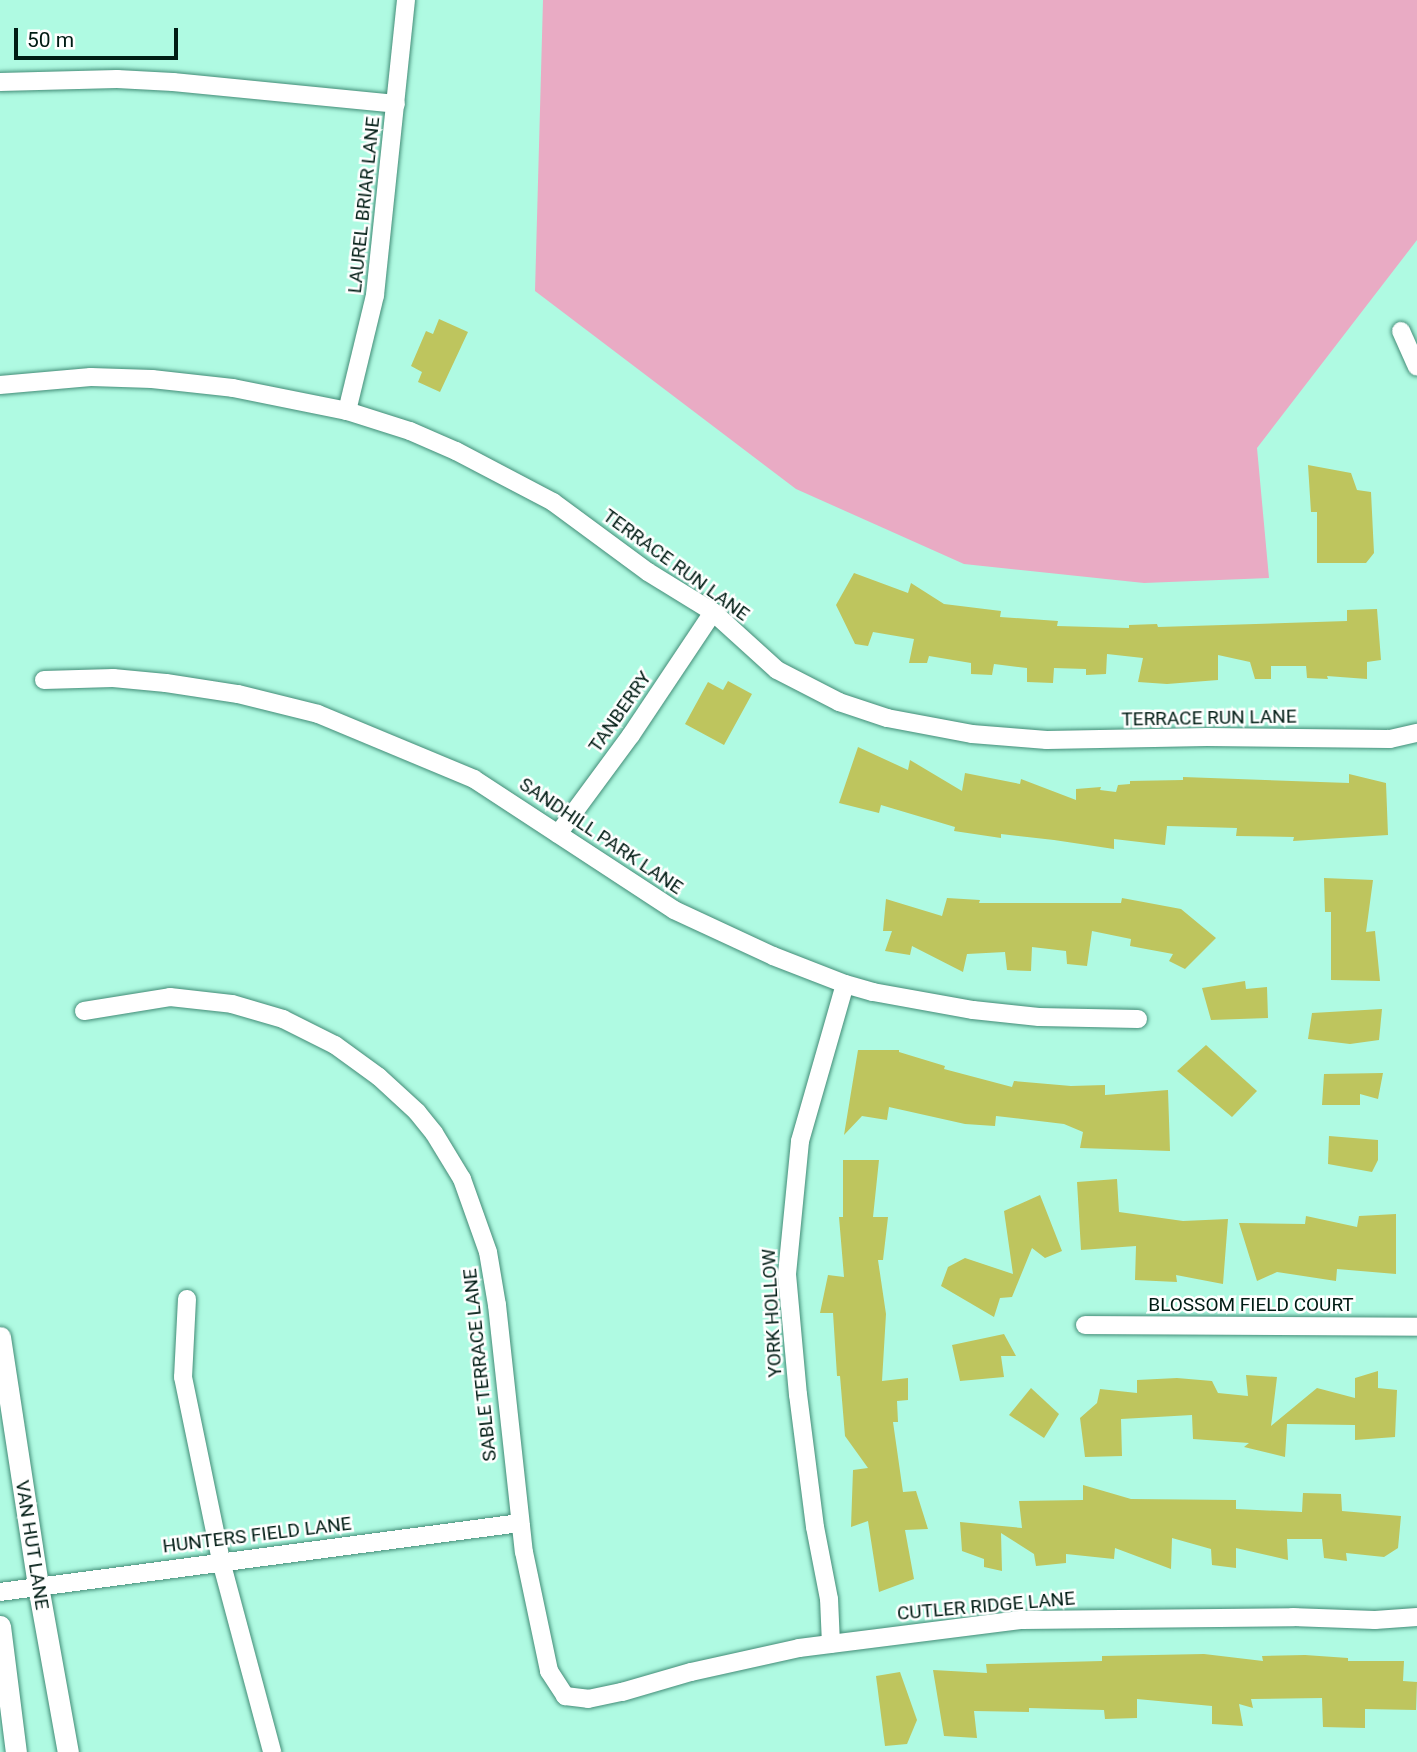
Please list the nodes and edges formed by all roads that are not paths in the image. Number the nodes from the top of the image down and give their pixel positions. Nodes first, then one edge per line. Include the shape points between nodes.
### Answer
1 (405, 0) edge
2 (0, 82) edge
3 (396, 104) junction
4 (1401, 331) dead end
5 (1417, 367) edge
6 (0, 385) edge
7 (347, 411) junction
8 (713, 612) junction
9 (44, 680) dead end
10 (1417, 733) edge
11 (558, 834) junction
12 (845, 984) junction
13 (85, 1011) dead end
14 (1138, 1019) dead end
15 (187, 1299) dead end
16 (1085, 1325) dead end
17 (1417, 1327) edge
18 (0, 1337) edge
19 (520, 1523) junction
20 (220, 1561) junction
21 (38, 1586) junction
22 (0, 1592) edge
23 (1417, 1617) edge
24 (0, 1626) edge
25 (831, 1644) junction
26 (565, 1696) joint
27 (16, 1752) edge
28 (68, 1752) edge
29 (272, 1752) edge

1 - 3 street, LAUREL BRIAR LANE
2 - 3 street via 162,82
3 - 7 street, LAUREL BRIAR LANE via 375,295
4 - 5 street
6 - 7 street, TERRACE RUN LANE via 91,377 152,379 233,388
7 - 8 street, TERRACE RUN LANE via 456,451 553,502 648,572
8 - 10 street, TERRACE RUN LANE via 777,670 824,695 887,718 948,730 1074,741 1390,739
8 - 11 street, TANBERRY
9 - 11 street, SANDHILL PARK LANE via 113,678 183,685 318,713 474,779
11 - 12 street, SANDHILL PARK LANE via 674,910
12 - 14 street, SANDHILL PARK LANE via 973,1010
12 - 25 street, YORK HOLLOW via 800,1142 787,1274 797,1395 829,1599
13 - 19 street, SABLE TERRACE LANE via 170,997 232,1004 283,1019 335,1045 417,1112 462,1179 488,1252
15 - 20 street via 183,1377
16 - 17 street, BLOSSOM FIELD COURT
18 - 21 street, VAN HUT LANE
19 - 20 street, HUNTERS FIELD LANE
19 - 26 street, SABLE TERRACE LANE via 542,1645
20 - 21 street, HUNTERS FIELD LANE
20 - 29 street
21 - 22 street, HUNTERS FIELD LANE
21 - 28 street, VAN HUT LANE
23 - 25 street, CUTLER RIDGE LANE via 1041,1619
24 - 27 street
25 - 26 street, CUTLER RIDGE LANE via 727,1663 587,1699

